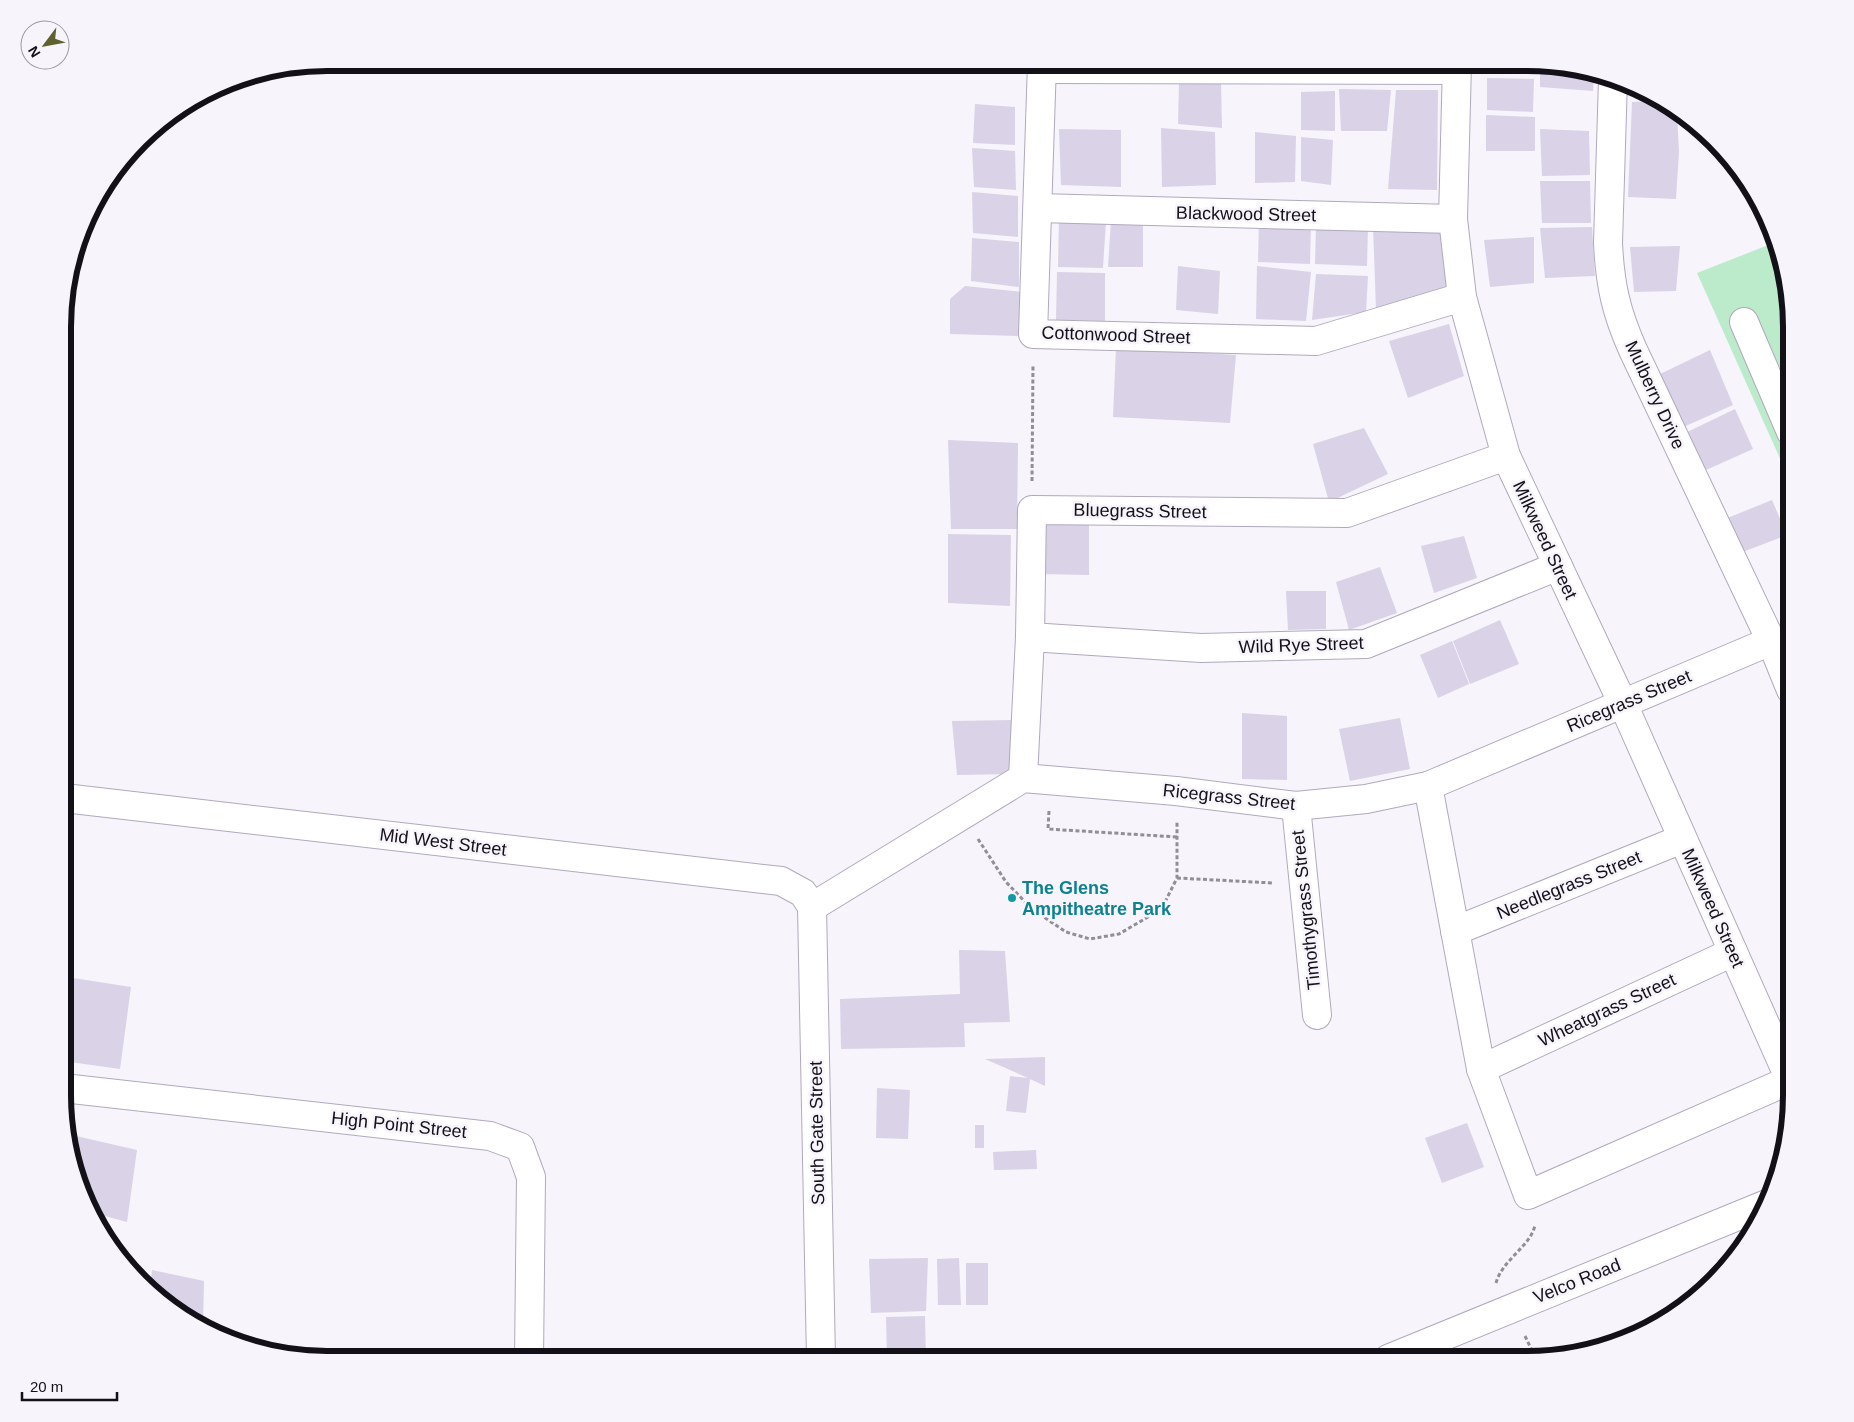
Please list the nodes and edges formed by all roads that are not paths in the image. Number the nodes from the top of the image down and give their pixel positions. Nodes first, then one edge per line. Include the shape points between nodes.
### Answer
1 (1042, 71) edge
2 (1457, 71) edge
3 (1613, 86) edge
4 (1038, 208) junction
5 (1453, 219) junction
6 (1462, 297) junction
7 (1744, 322) dead end
8 (1783, 413) edge
9 (1506, 456) junction
10 (1558, 566) junction
11 (1030, 637) junction
12 (1771, 641) junction
13 (1783, 670) edge
14 (1623, 704) junction
15 (1023, 778) junction
16 (1428, 786) junction
17 (71, 799) edge
18 (1296, 806) junction
19 (1682, 839) junction
20 (812, 907) junction
21 (1455, 930) junction
22 (1733, 952) junction
23 (1317, 1015) dead end
24 (1783, 1064) edge
25 (1481, 1069) junction
26 (1783, 1083) edge
27 (71, 1089) edge
28 (1756, 1208) edge
29 (529, 1351) edge
30 (821, 1351) edge
31 (1407, 1351) edge

1 - 4 street, Cottonwood Street
2 - 5 street, Milkweed Street
3 - 12 street, Mulberry Drive via 1608,243 1613,296 1633,350
4 - 5 street, Blackwood Street
4 - 6 street, Cottonwood Street via 1033,334 1316,340
5 - 6 street, Milkweed Street
6 - 9 street, Milkweed Street
7 - 8 street
9 - 10 street, Milkweed Street
9 - 11 street, Bluegrass Street via 1347,513 1032,510
10 - 11 street, Wild Rye Street via 1366,644 1201,648
10 - 14 street, Milkweed Street
11 - 15 street
12 - 13 street, Mulberry Drive
12 - 14 street, Ricegrass Street
14 - 16 street, Ricegrass Street
14 - 19 street, Milkweed Street
15 - 18 street, Ricegrass Street via 1176,791
15 - 20 street
16 - 18 street, Ricegrass Street via 1366,799
16 - 21 street
17 - 20 street, Mid West Street via 781,881 803,893
18 - 23 street, Timothygrass Street
19 - 21 street, Needlegrass Street
19 - 22 street, Milkweed Street
20 - 30 street, South Gate Street
21 - 25 street
22 - 24 street, Milkweed Street
22 - 25 street, Wheatgrass Street
25 - 26 street, Milkweed Street via 1528,1195
27 - 29 street, High Point Street via 490,1136 520,1147 531,1177
28 - 31 street, Velco Road

